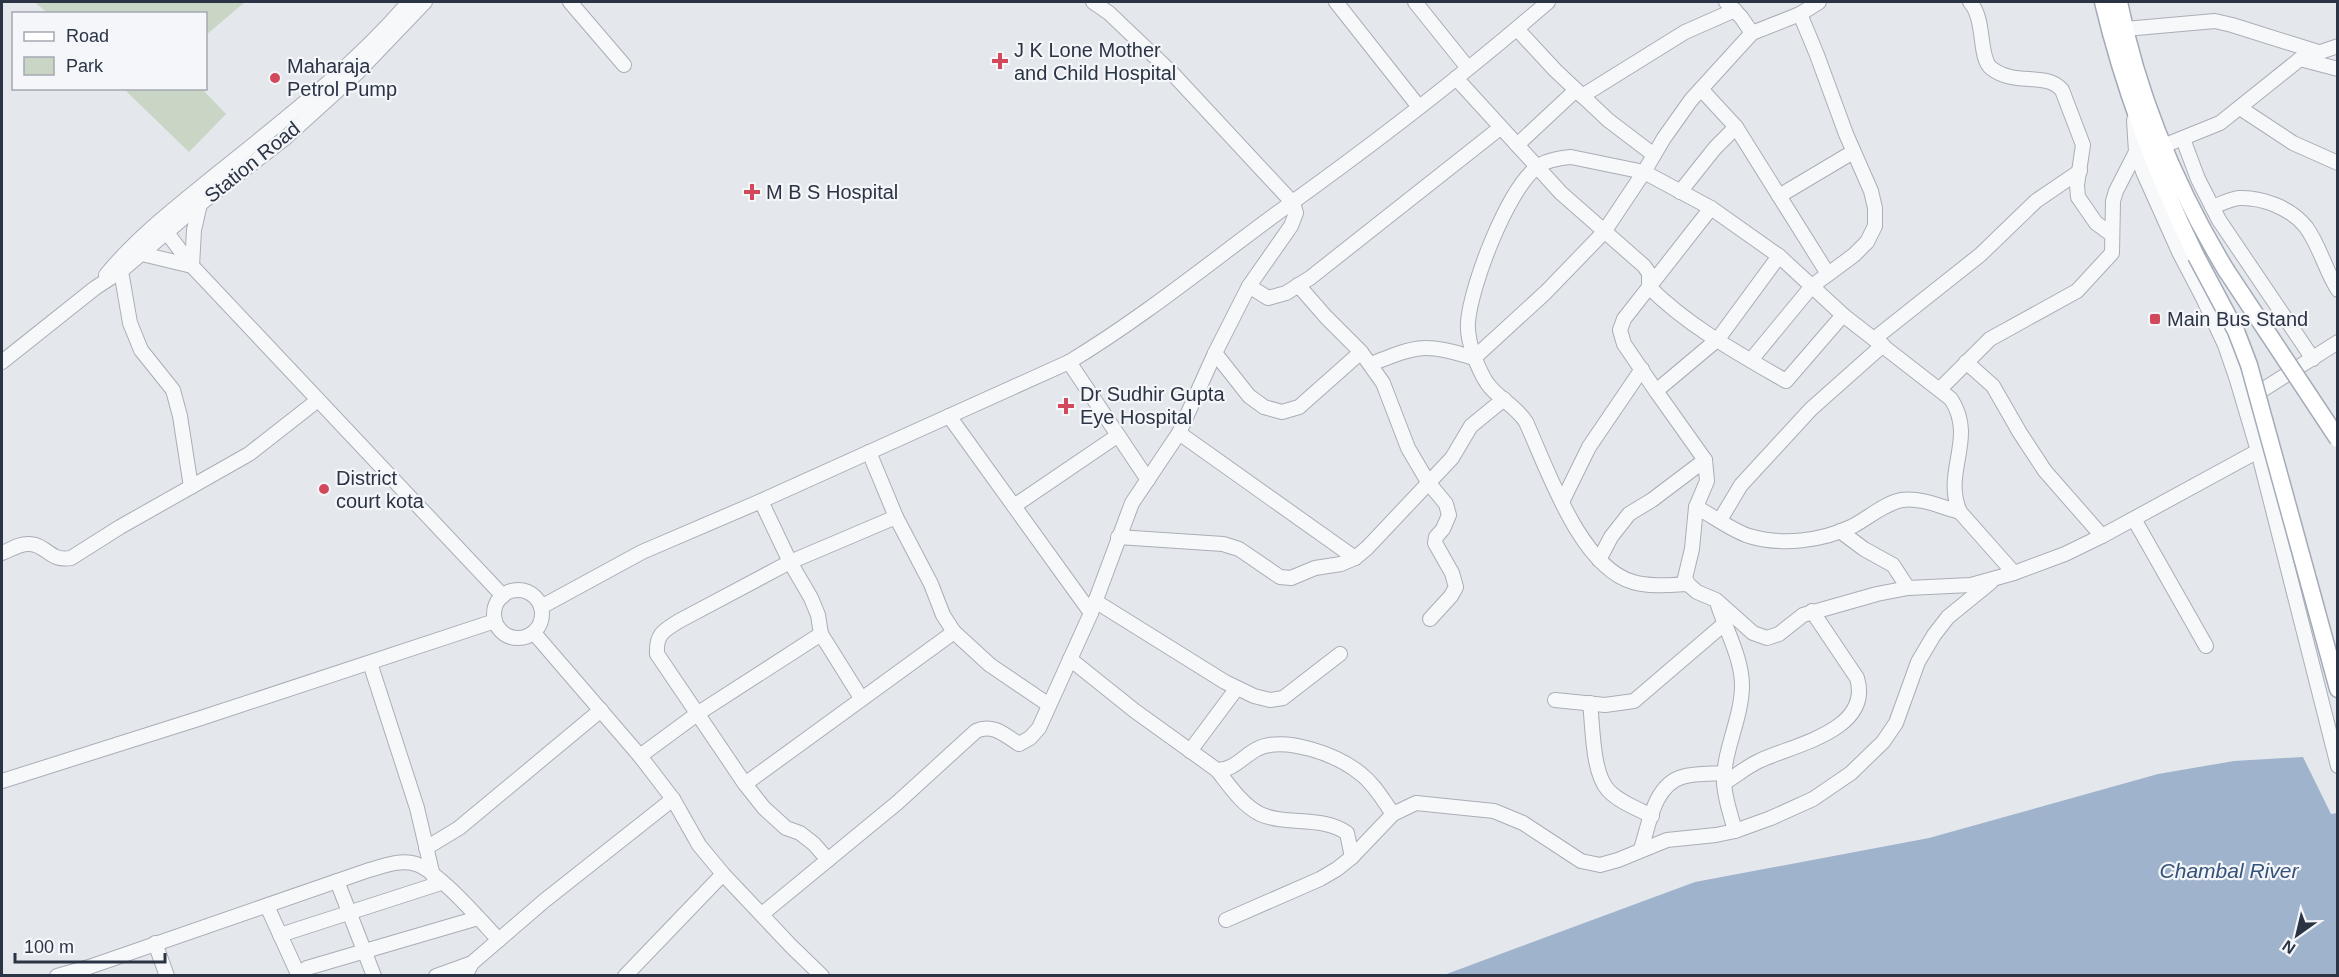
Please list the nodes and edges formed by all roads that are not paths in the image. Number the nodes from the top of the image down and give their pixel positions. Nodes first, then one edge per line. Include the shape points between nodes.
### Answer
1 (409, 2) edge
2 (425, 2) edge
3 (570, 2) edge
4 (1093, 2) edge
5 (1336, 2) edge
6 (1415, 2) edge
7 (1548, 2) edge
8 (1819, 2) edge
9 (1970, 2) edge
10 (2103, 2) edge
11 (2119, 2) edge
12 (1731, 6) edge
13 (1800, 14) junction
14 (1517, 29) junction
15 (2125, 29) junction
16 (1752, 33) junction
17 (2337, 46) edge
18 (2318, 52) junction
19 (2301, 59) junction
20 (624, 65) dead end
21 (1468, 69) junction
22 (2337, 69) edge
23 (1456, 78) junction
24 (1701, 89) junction
25 (1579, 93) junction
26 (1419, 107) junction
27 (2240, 108) junction
28 (2134, 112) junction
29 (1736, 127) junction
30 (1500, 128) junction
31 (2183, 139) junction
32 (1517, 145) junction
33 (2163, 146) junction
34 (1853, 152) junction
35 (2136, 152) junction
36 (1654, 154) junction
37 (2337, 163) edge
38 (1537, 167) junction
39 (2080, 171) junction
40 (1644, 172) junction
41 (1680, 192) junction
42 (1779, 196) junction
43 (1293, 203) junction
44 (200, 204) junction
45 (2212, 207) junction
46 (1711, 208) junction
47 (163, 227) junction
48 (1604, 232) junction
49 (2111, 234) junction
50 (142, 254) junction
51 (1779, 256) junction
52 (192, 266) junction
53 (121, 271) junction
54 (1828, 274) junction
55 (1298, 285) junction
56 (1249, 286) junction
57 (1812, 286) junction
58 (1649, 287) junction
59 (95, 288) junction
60 (2337, 290) edge
61 (1843, 315) junction
62 (1718, 339) junction
63 (1879, 342) junction
64 (2337, 342) edge
65 (1361, 352) junction
66 (1215, 353) junction
67 (1474, 358) junction
68 (2313, 358) junction
69 (1751, 360) junction
70 (2, 362) edge
71 (1069, 362) junction
72 (1966, 362) junction
73 (1371, 364) junction
74 (1642, 369) junction
75 (1940, 389) junction
76 (1656, 391) junction
77 (1504, 399) junction
78 (318, 400) junction
79 (2244, 402) junction
80 (949, 416) junction
81 (1179, 432) junction
82 (1117, 436) junction
83 (2337, 439) edge
84 (2258, 451) junction
85 (869, 452) junction
86 (1705, 460) junction
87 (1148, 480) junction
88 (1428, 482) junction
89 (191, 487) junction
90 (761, 501) junction
91 (1562, 502) junction
92 (1014, 506) junction
93 (1696, 507) junction
94 (1960, 512) junction
95 (896, 517) junction
96 (2133, 519) junction
97 (1720, 520) junction
98 (1840, 531) junction
99 (2102, 536) junction
100 (1118, 537) junction
101 (2, 553) edge
102 (1355, 558) junction
103 (1599, 560) junction
104 (790, 562) junction
105 (2014, 573) junction
106 (1992, 580) junction
107 (1688, 584) junction
108 (1908, 588) junction
109 (503, 596) junction
110 (1716, 600) junction
111 (542, 607) junction
112 (1093, 607) junction
113 (1812, 611) junction
114 (1430, 619) dead end
115 (495, 621) junction
116 (1725, 624) junction
117 (954, 632) junction
118 (534, 633) junction
119 (821, 634) junction
120 (2206, 646) dead end
121 (1340, 654) dead end
122 (1070, 659) junction
123 (370, 663) junction
124 (1237, 688) junction
125 (2337, 689) edge
126 (861, 698) junction
127 (1555, 700) dead end
128 (1590, 704) junction
129 (1049, 705) junction
130 (601, 710) junction
131 (697, 714) junction
132 (1190, 751) junction
133 (640, 756) junction
134 (2337, 766) edge
135 (1217, 770) junction
136 (1724, 778) junction
137 (2, 781) edge
138 (745, 784) junction
139 (673, 799) junction
140 (1393, 814) junction
141 (1652, 816) junction
142 (1735, 831) junction
143 (426, 848) junction
144 (1641, 849) junction
145 (1352, 857) junction
146 (828, 860) junction
147 (723, 874) junction
148 (437, 879) junction
149 (337, 881) junction
150 (267, 906) junction
151 (349, 913) junction
152 (762, 914) junction
153 (478, 918) junction
154 (1226, 920) dead end
155 (280, 935) junction
156 (499, 940) junction
157 (155, 944) junction
158 (365, 952) junction
159 (469, 969) edge
160 (90, 971) edge
161 (57, 975) edge
162 (167, 975) edge
163 (297, 975) edge
164 (374, 975) edge
165 (436, 975) edge
166 (625, 975) edge
167 (822, 975) edge

1 - 47 street, Station Road via 355,60
2 - 44 street, Station Road via 358,72 284,139
3 - 20 street
4 - 43 street via 1109,12 1173,74
5 - 26 street
6 - 21 street
7 - 14 street
8 - 13 street
9 - 39 street via 1979,15 1989,67 2019,80 2047,80 2061,90 2083,146
10 - 28 main road
11 - 15 main road
12 - 16 street
12 - 25 street
13 - 16 street
13 - 34 street
14 - 21 street
14 - 25 street
15 - 18 street via 2215,21
15 - 33 main road
16 - 24 street
17 - 18 street
18 - 19 street
19 - 22 street
19 - 27 street
21 - 23 street
23 - 26 street
23 - 30 street
24 - 29 street
24 - 36 street
25 - 32 street
25 - 36 street
26 - 43 street
27 - 31 street via 2220,123
27 - 37 street via 2294,143
28 - 35 street
28 - 125 main road, bridge via 2164,187 2249,365
29 - 41 street
29 - 42 street
30 - 32 street
30 - 55 street
31 - 33 street
31 - 45 street
32 - 38 street
33 - 83 main road, bridge via 2200,227
34 - 42 street
34 - 54 street via 1871,191 1875,226 1867,242
35 - 49 street via 2116,191
35 - 79 street via 2174,242 2225,345
36 - 40 street
38 - 40 street via 1571,158
38 - 48 street
38 - 67 street via 1519,187 1497,227 1470,310 1468,326
39 - 49 street via 2078,198 2091,217
39 - 63 street via 2036,201
40 - 41 street
40 - 48 street
41 - 46 street
42 - 54 street
43 - 56 street via 1296,213 1291,226
43 - 71 street via 1148,311
44 - 47 street, Station Road
44 - 52 street
45 - 60 street via 2238,198 2278,206 2305,227
45 - 68 street
46 - 51 street
46 - 58 street
47 - 50 street, Station Road
47 - 52 street
47 - 59 street, Station Road via 116,262
48 - 58 street via 1644,266 1649,273
48 - 67 street
49 - 72 street via 2112,253 2077,291 1990,339
50 - 52 street
50 - 53 street, Station Road
51 - 57 street
51 - 62 street
52 - 78 street
53 - 59 street, Station Road
53 - 89 street via 124,298 141,350 173,390
54 - 57 street
55 - 56 street via 1268,298
55 - 65 street
56 - 66 street
57 - 61 street
57 - 69 street
58 - 62 street via 1664,303
58 - 74 street via 1620,330 1624,344
59 - 70 street, Station Road
61 - 63 street
61 - 69 street via 1786,381
62 - 69 street
62 - 76 street
63 - 75 street
63 - 97 street via 1742,485
64 - 68 street
65 - 66 street via 1299,407 1282,412 1264,407 1249,396
65 - 73 street
66 - 81 street
67 - 73 street via 1424,346
67 - 77 street via 1487,385
68 - 79 street
71 - 80 street
71 - 82 street
72 - 75 street
72 - 99 street via 1993,386 2045,471
73 - 88 street via 1383,383 1408,448
74 - 76 street
74 - 91 street via 1589,447
75 - 94 street via 1960,412 1961,443 1953,487
76 - 86 street
77 - 88 street via 1471,426 1452,458
77 - 91 street via 1518,409 1526,422
78 - 89 street via 249,454
78 - 109 street
79 - 84 street
80 - 85 street
80 - 92 street
81 - 87 street
81 - 102 street
82 - 87 street
82 - 92 street
84 - 96 street
84 - 134 street
85 - 90 street
85 - 95 street
86 - 93 street via 1707,481
86 - 103 street via 1629,514
87 - 100 street via 1132,502
88 - 102 street
88 - 114 street via 1446,504 1449,515 1435,543 1456,587
89 - 101 street via 71,558 62,560 30,544
90 - 104 street
90 - 111 street via 642,552
91 - 103 street
92 - 112 street
93 - 97 street
93 - 107 street via 1694,540 1685,578
94 - 98 street via 1918,500 1901,500
94 - 105 street
95 - 104 street
95 - 117 street
96 - 99 street
96 - 120 street
97 - 98 street via 1765,540 1790,542
98 - 108 street via 1893,565
99 - 105 street
100 - 102 street via 1224,544 1239,549 1280,577 1297,576
100 - 112 street
103 - 107 street via 1631,582
104 - 119 street via 811,598
104 - 131 street via 662,632 657,654
105 - 106 street
106 - 108 street
106 - 142 street via 1948,617 1934,635 1914,670 1896,723 1872,754 1813,799
107 - 110 street
108 - 113 street
109 - 111 street via 521,590 530,593
109 - 115 street via 497,603
110 - 113 street via 1753,633 1767,638
110 - 116 street
111 - 118 street via 540,626
112 - 122 street
112 - 124 street
113 - 136 street via 1857,678 1860,700 1843,722 1816,740
115 - 118 street via 500,630 516,638
115 - 123 street
116 - 128 street via 1634,701
116 - 136 street via 1742,683
117 - 126 street
117 - 129 street via 990,665
118 - 130 street
119 - 126 street
119 - 131 street
121 - 124 street via 1283,698 1270,700
122 - 129 street
122 - 132 street
123 - 137 street
123 - 143 street
124 - 132 street
126 - 138 street
127 - 128 street
128 - 141 street via 1602,782 1619,799
129 - 146 street via 1039,728 1019,744 994,729 984,727 976,731
130 - 133 street
130 - 143 street via 459,828
131 - 133 street
131 - 138 street
132 - 135 street
133 - 139 street
135 - 140 street via 1227,770 1258,748 1279,745 1313,749 1363,775
135 - 145 street via 1245,804 1260,814 1340,828 1347,833
136 - 141 street via 1683,777 1672,782 1659,796
136 - 142 street
138 - 146 street via 772,816 814,844
139 - 147 street via 699,845
139 - 156 street
140 - 144 street via 1416,803 1494,811 1523,824 1581,861 1600,865
140 - 145 street
141 - 144 street
142 - 144 street via 1667,840
143 - 148 street
145 - 154 street via 1320,879
146 - 152 street
147 - 152 street
147 - 166 street
148 - 149 street via 416,864 398,862
148 - 151 street
148 - 153 street
149 - 150 street
149 - 151 street
150 - 155 street
150 - 157 street
151 - 155 street
151 - 158 street
152 - 167 street
153 - 156 street
153 - 158 street
155 - 163 street
156 - 159 street
157 - 160 street
157 - 162 street
158 - 163 street
158 - 164 street
159 - 165 street
160 - 161 street

